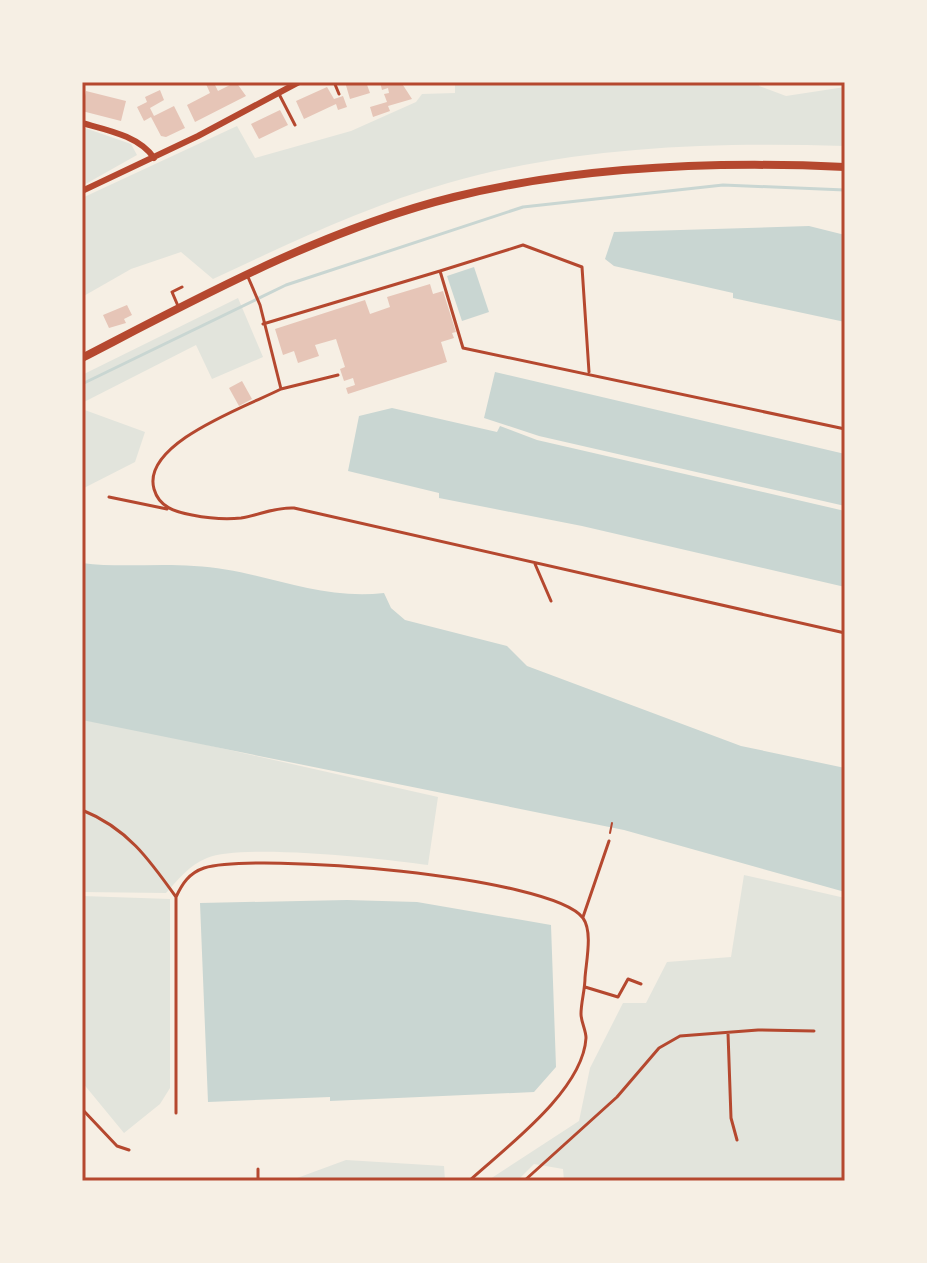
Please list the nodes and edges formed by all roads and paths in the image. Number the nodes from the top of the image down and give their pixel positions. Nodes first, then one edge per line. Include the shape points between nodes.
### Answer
1 (299, 82) edge
2 (334, 82) edge
3 (279, 94) junction
4 (339, 94) dead end
5 (82, 123) edge
6 (295, 125) dead end
7 (154, 158) junction
8 (845, 167) edge
9 (82, 191) edge
10 (440, 271) junction
11 (247, 277) junction
12 (182, 287) dead end
13 (179, 310) junction
14 (263, 324) junction
15 (82, 358) edge
16 (589, 372) junction
17 (338, 375) dead end
18 (281, 389) junction
19 (845, 429) edge
20 (109, 497) dead end
21 (172, 510) junction
22 (534, 562) junction
23 (551, 601) dead end
24 (845, 633) edge
25 (82, 810) edge
26 (612, 823) dead end
27 (609, 841) joint
28 (176, 897) junction
29 (582, 918) junction
30 (641, 984) dead end
31 (585, 987) junction
32 (728, 1031) junction
33 (814, 1031) dead end
34 (82, 1109) edge
35 (176, 1113) dead end
36 (737, 1140) dead end
37 (129, 1150) dead end
38 (258, 1169) dead end
39 (258, 1181) edge
40 (469, 1181) edge
41 (524, 1181) edge

1 - 3 street
2 - 4 lane
3 - 6 lane
3 - 7 street
5 - 7 street via 135,140
7 - 9 street
8 - 11 main road via 663,169 499,188 377,221
10 - 14 lane
10 - 16 lane via 463,348
10 - 16 lane via 523,245 582,267
11 - 13 main road
11 - 14 lane
12 - 13 lane via 172,292
13 - 15 main road
14 - 18 lane
16 - 19 lane
17 - 18 lane
18 - 21 lane via 179,440 164,453 153,471 153,487 159,502
20 - 21 lane
21 - 22 lane via 218,519 294,508
22 - 23 lane
22 - 24 lane
25 - 28 lane via 128,835
26 - 27 path
27 - 29 lane
28 - 29 lane via 194,872 218,865 366,868 523,892 564,904
28 - 35 lane
29 - 31 lane
30 - 31 lane via 628,979 618,997
31 - 40 lane via 580,1017 586,1038 565,1086 544,1114
32 - 33 lane
32 - 36 lane via 731,1118
32 - 41 lane via 680,1036 659,1048 617,1097
34 - 37 lane via 117,1146
38 - 39 lane

